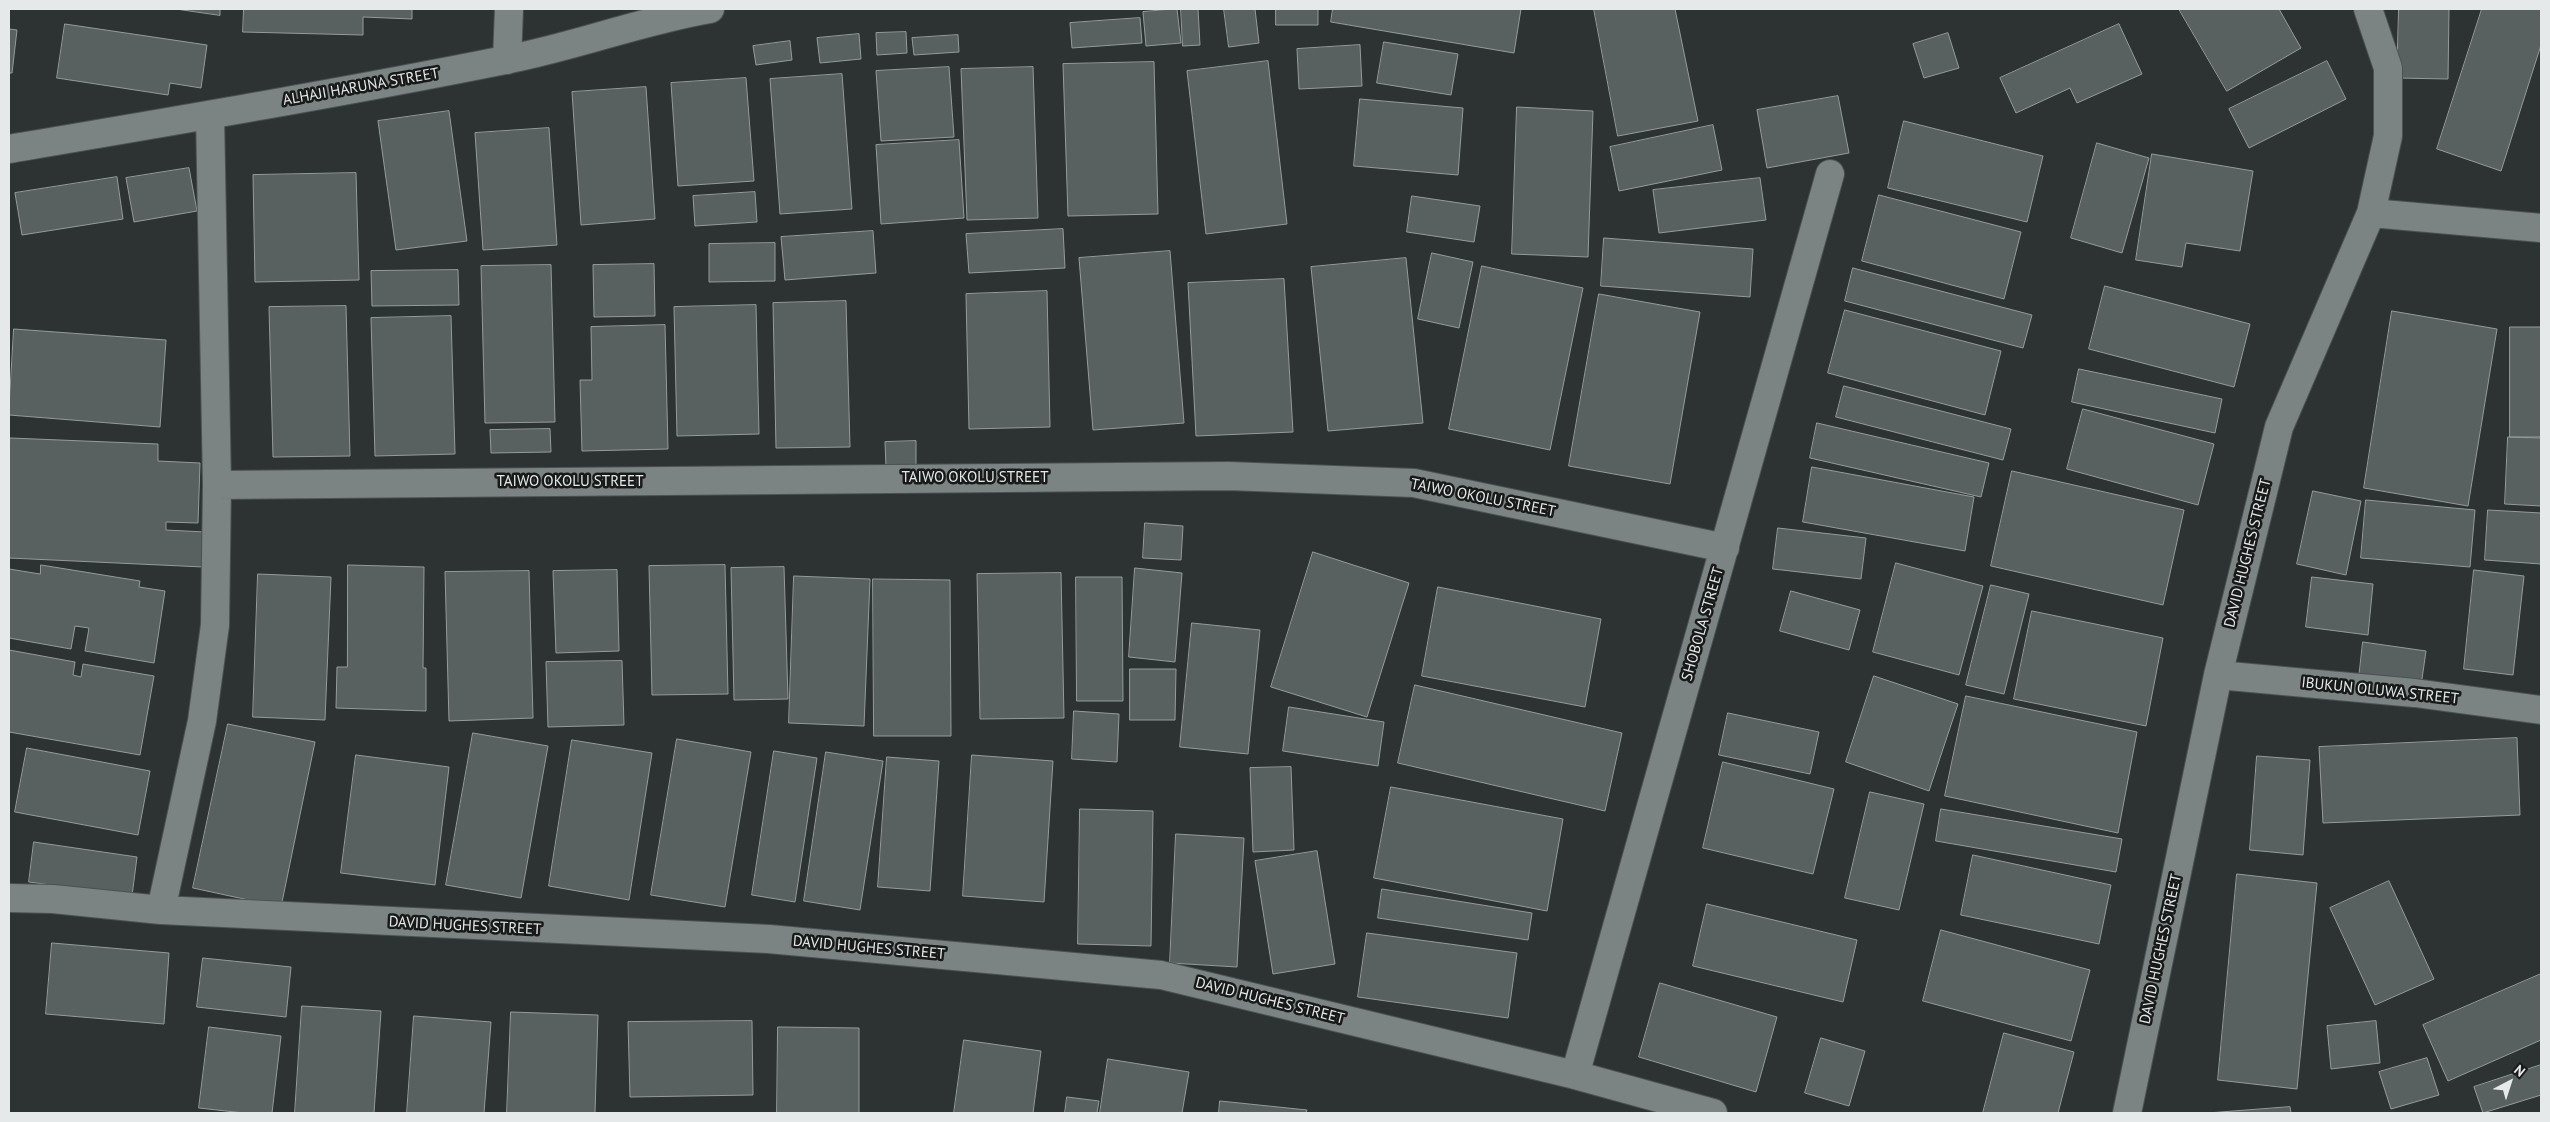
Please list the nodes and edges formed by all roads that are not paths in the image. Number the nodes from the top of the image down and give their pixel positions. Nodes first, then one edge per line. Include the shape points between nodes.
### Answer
1 (509, 9) edge
2 (710, 9) edge
3 (2368, 9) edge
4 (507, 60) junction
5 (210, 115) junction
6 (9, 149) edge
7 (1830, 174) dead end
8 (2371, 213) junction
9 (2541, 228) edge
10 (218, 485) junction
11 (1725, 548) junction
12 (2218, 675) junction
13 (2541, 710) edge
14 (9, 898) edge
15 (161, 910) junction
16 (1575, 1075) junction
17 (1713, 1113) edge
18 (2127, 1113) edge

1 - 4 street
2 - 4 street, ALHAJI HARUNA STREET via 670,16
3 - 8 street, DAVID HUGHES STREET via 2388,68 2388,136
4 - 5 street, ALHAJI HARUNA STREET
5 - 6 street, ALHAJI HARUNA STREET
5 - 10 street
7 - 11 street, SHOBOLA STREET
8 - 9 street
8 - 12 street, DAVID HUGHES STREET via 2279,427
10 - 11 street, TAIWO OKOLU STREET via 1228,476 1414,483
10 - 15 street via 215,625 202,721
11 - 16 street, SHOBOLA STREET
12 - 13 street, IBUKUN OLUWA STREET via 2415,693
12 - 18 street, DAVID HUGHES STREET
14 - 15 street, DAVID HUGHES STREET
15 - 16 street, DAVID HUGHES STREET via 769,939 1162,975
16 - 17 street, DAVID HUGHES STREET

